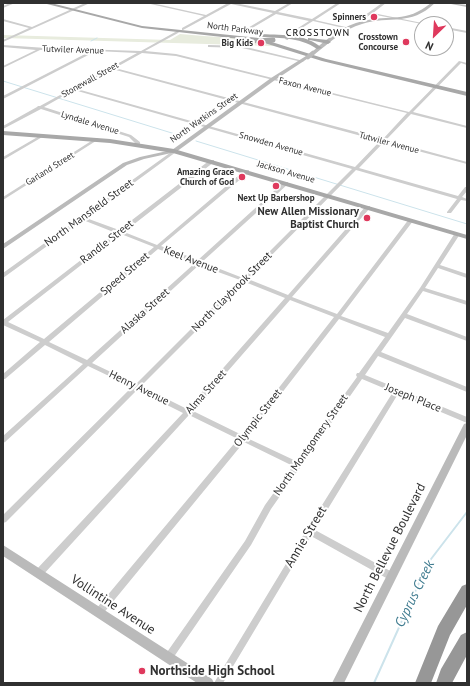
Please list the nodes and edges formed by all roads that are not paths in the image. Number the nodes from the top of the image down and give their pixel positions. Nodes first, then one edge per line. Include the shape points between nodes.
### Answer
1 (13, 3) edge
2 (45, 3) edge
3 (57, 3) edge
4 (88, 3) edge
5 (148, 3) edge
6 (231, 3) edge
7 (291, 3) edge
8 (339, 3) edge
9 (384, 3) edge
10 (433, 3) edge
11 (451, 3) edge
12 (467, 6) edge
13 (3, 7) edge
14 (76, 9) junction
15 (275, 13) junction
16 (370, 13) junction
17 (206, 16) junction
18 (397, 18) junction
19 (3, 20) edge
20 (312, 21) junction
21 (363, 22) junction
22 (414, 22) edge
23 (34, 28) junction
24 (155, 28) junction
25 (348, 28) junction
26 (183, 29) junction
27 (454, 30) edge
28 (177, 32) junction
29 (467, 32) edge
30 (242, 34) junction
31 (288, 38) junction
32 (3, 41) edge
33 (3, 46) edge
34 (209, 46) dead end
35 (39, 49) junction
36 (319, 49) junction
37 (96, 50) junction
38 (142, 52) junction
39 (305, 58) junction
40 (467, 64) edge
41 (3, 67) edge
42 (114, 67) junction
43 (273, 79) junction
44 (437, 85) junction
45 (74, 89) junction
46 (467, 89) edge
47 (467, 94) edge
48 (3, 98) edge
49 (242, 102) junction
50 (39, 107) junction
51 (410, 113) junction
52 (210, 126) junction
53 (467, 127) edge
54 (3, 128) edge
55 (3, 135) edge
56 (40, 137) junction
57 (97, 140) junction
58 (385, 140) junction
59 (138, 143) junction
60 (174, 151) junction
61 (3, 159) edge
62 (467, 160) edge
63 (212, 162) junction
64 (467, 163) edge
65 (356, 168) junction
66 (247, 171) junction
67 (286, 182) junction
68 (467, 188) edge
69 (328, 195) junction
70 (460, 198) junction
71 (3, 199) edge
72 (467, 200) edge
73 (368, 207) junction
74 (449, 212) dead end
75 (83, 218) junction
76 (411, 220) junction
77 (120, 233) junction
78 (458, 234) junction
79 (467, 237) edge
80 (3, 247) edge
81 (158, 247) junction
82 (198, 262) junction
83 (438, 266) junction
84 (3, 276) edge
85 (467, 276) edge
86 (244, 280) junction
87 (422, 289) junction
88 (290, 297) junction
89 (467, 303) edge
90 (404, 315) junction
91 (338, 316) junction
92 (3, 323) edge
93 (389, 336) junction
94 (467, 339) edge
95 (45, 342) junction
96 (377, 353) junction
97 (88, 363) junction
98 (359, 375) junction
99 (3, 377) edge
100 (138, 387) junction
101 (467, 390) edge
102 (396, 392) junction
103 (188, 412) junction
104 (467, 420) edge
105 (467, 426) edge
106 (243, 438) junction
107 (3, 440) edge
108 (297, 465) junction
109 (3, 520) edge
110 (310, 531) junction
111 (3, 550) edge
112 (39, 573) junction
113 (391, 576) junction
114 (467, 592) edge
115 (99, 612) junction
116 (467, 640) edge
117 (168, 658) junction
118 (208, 683) edge
119 (218, 683) edge
120 (338, 683) edge
121 (423, 683) edge
122 (444, 683) edge

1 - 13 street
2 - 14 main road, North Parkway
3 - 14 main road, North Parkway
4 - 14 street
5 - 17 street
6 - 15 street
6 - 17 street
7 - 15 street
8 - 20 street
9 - 16 street
10 - 18 main road, North Watkins Street via 417,14
11 - 12 main road
14 - 23 street
14 - 24 main road, North Parkway
15 - 20 street
15 - 30 street
16 - 18 street
16 - 21 street via 362,19
17 - 26 street
18 - 21 main road, North Watkins Street
18 - 22 street
19 - 23 street
20 - 25 street
20 - 31 street
21 - 25 main road, North Watkins Street
23 - 32 street
24 - 26 main road
24 - 28 main road
24 - 44 main road, North Parkway via 258,38 325,58
25 - 36 main road, North Watkins Street
26 - 30 main road
27 - 29 street
28 - 31 main road, bridge via 227,40
28 - 38 street, Stonewall Street
30 - 31 main road
31 - 36 main road
31 - 36 main road via 311,43
33 - 35 street, Tutwiler Avenue
34 - 39 street via 242,46
35 - 37 street, Tutwiler Avenue
35 - 41 street
36 - 39 main road, North Watkins Street, bridge
36 - 44 main road via 329,56
37 - 38 street, Tutwiler Avenue
37 - 48 street
38 - 42 street, Stonewall Street
38 - 43 street, Faxon Avenue via 176,55
39 - 43 main road, North Watkins Street
39 - 44 main road
40 - 44 street, North Claybrook Street via 460,62
42 - 45 street, Stonewall Street
42 - 49 street, Tutwiler Avenue
43 - 49 main road, North Watkins Street
43 - 51 street, Faxon Avenue
44 - 46 main road, North Parkway
44 - 47 main road, North Parkway
44 - 51 street, North Claybrook Street
45 - 50 street, Stonewall Street
45 - 52 street, Snowden Avenue
49 - 52 main road, North Watkins Street
49 - 58 street, Tutwiler Avenue
50 - 54 street, Stonewall Street
50 - 59 street, Lyndale Avenue via 130,136
51 - 53 street, Faxon Avenue
51 - 58 street, North Claybrook Street
52 - 60 main road, North Watkins Street
52 - 65 street, Snowden Avenue
55 - 56 main road, Jackson Avenue
56 - 57 main road, Jackson Avenue
56 - 61 street
57 - 59 main road, Jackson Avenue
57 - 71 street, Garland Street
58 - 62 street, Tutwiler Avenue
58 - 64 street, Tutwiler Avenue
58 - 65 street, North Claybrook Street
59 - 60 main road, Jackson Avenue
60 - 63 main road, Jackson Avenue
60 - 75 street, North Mansfield Street
60 - 80 main road, North Watkins Street via 125,164
63 - 66 main road, Jackson Avenue
63 - 77 street, Randle Street
65 - 69 street, North Claybrook Street
65 - 70 street, Snowden Avenue
66 - 67 main road, Jackson Avenue
66 - 81 street, Speed Street
67 - 69 main road, Jackson Avenue
67 - 82 street, Alaska Street
68 - 70 street
69 - 73 main road, Jackson Avenue
69 - 86 street, North Claybrook Street
70 - 72 street, Snowden Avenue
70 - 74 street
73 - 76 main road, Jackson Avenue
73 - 88 street, Alma Street
75 - 77 street, Keel Avenue
75 - 84 street, North Mansfield Street
76 - 78 main road, Jackson Avenue
76 - 91 street, Olympic Street
77 - 81 street, Keel Avenue
77 - 92 street, Randle Street
78 - 79 main road, Jackson Avenue
78 - 83 street, North Montgomery Street
81 - 82 street, Keel Avenue
81 - 95 street, Speed Street
82 - 86 street, Keel Avenue
82 - 97 street, Alaska Street
83 - 85 street
83 - 87 street, North Montgomery Street
86 - 88 street, Keel Avenue
86 - 100 street, North Claybrook Street
87 - 89 street
87 - 90 street, North Montgomery Street
88 - 91 street, Keel Avenue
88 - 103 street, Alma Street
90 - 93 street, North Montgomery Street
90 - 94 street
91 - 93 street, Keel Avenue
91 - 106 street, Olympic Street
92 - 95 street, Henry Avenue
93 - 96 street, North Montgomery Street
95 - 97 street, Henry Avenue
95 - 99 street, Speed Street
96 - 98 street, North Montgomery Street
96 - 101 street
97 - 100 street, Henry Avenue
97 - 107 street, Alaska Street
98 - 102 street, Joseph Place
98 - 108 street, North Montgomery Street
100 - 103 street, Henry Avenue
100 - 109 street, North Claybrook Street
102 - 104 street, Joseph Place
102 - 110 street, Annie Street
103 - 106 street, Henry Avenue
103 - 112 street, Alma Street
105 - 113 main road, North Bellevue Boulevard
106 - 108 street, Henry Avenue
106 - 115 street, Olympic Street
108 - 117 street, North Montgomery Street via 268,507 248,543
110 - 113 street
110 - 119 street, Annie Street
111 - 112 main road, Vollintine Avenue
112 - 115 main road, Vollintine Avenue
113 - 120 main road, North Bellevue Boulevard
114 - 121 highway via 444,631
115 - 117 main road, Vollintine Avenue
116 - 122 highway
117 - 118 main road, Vollintine Avenue

